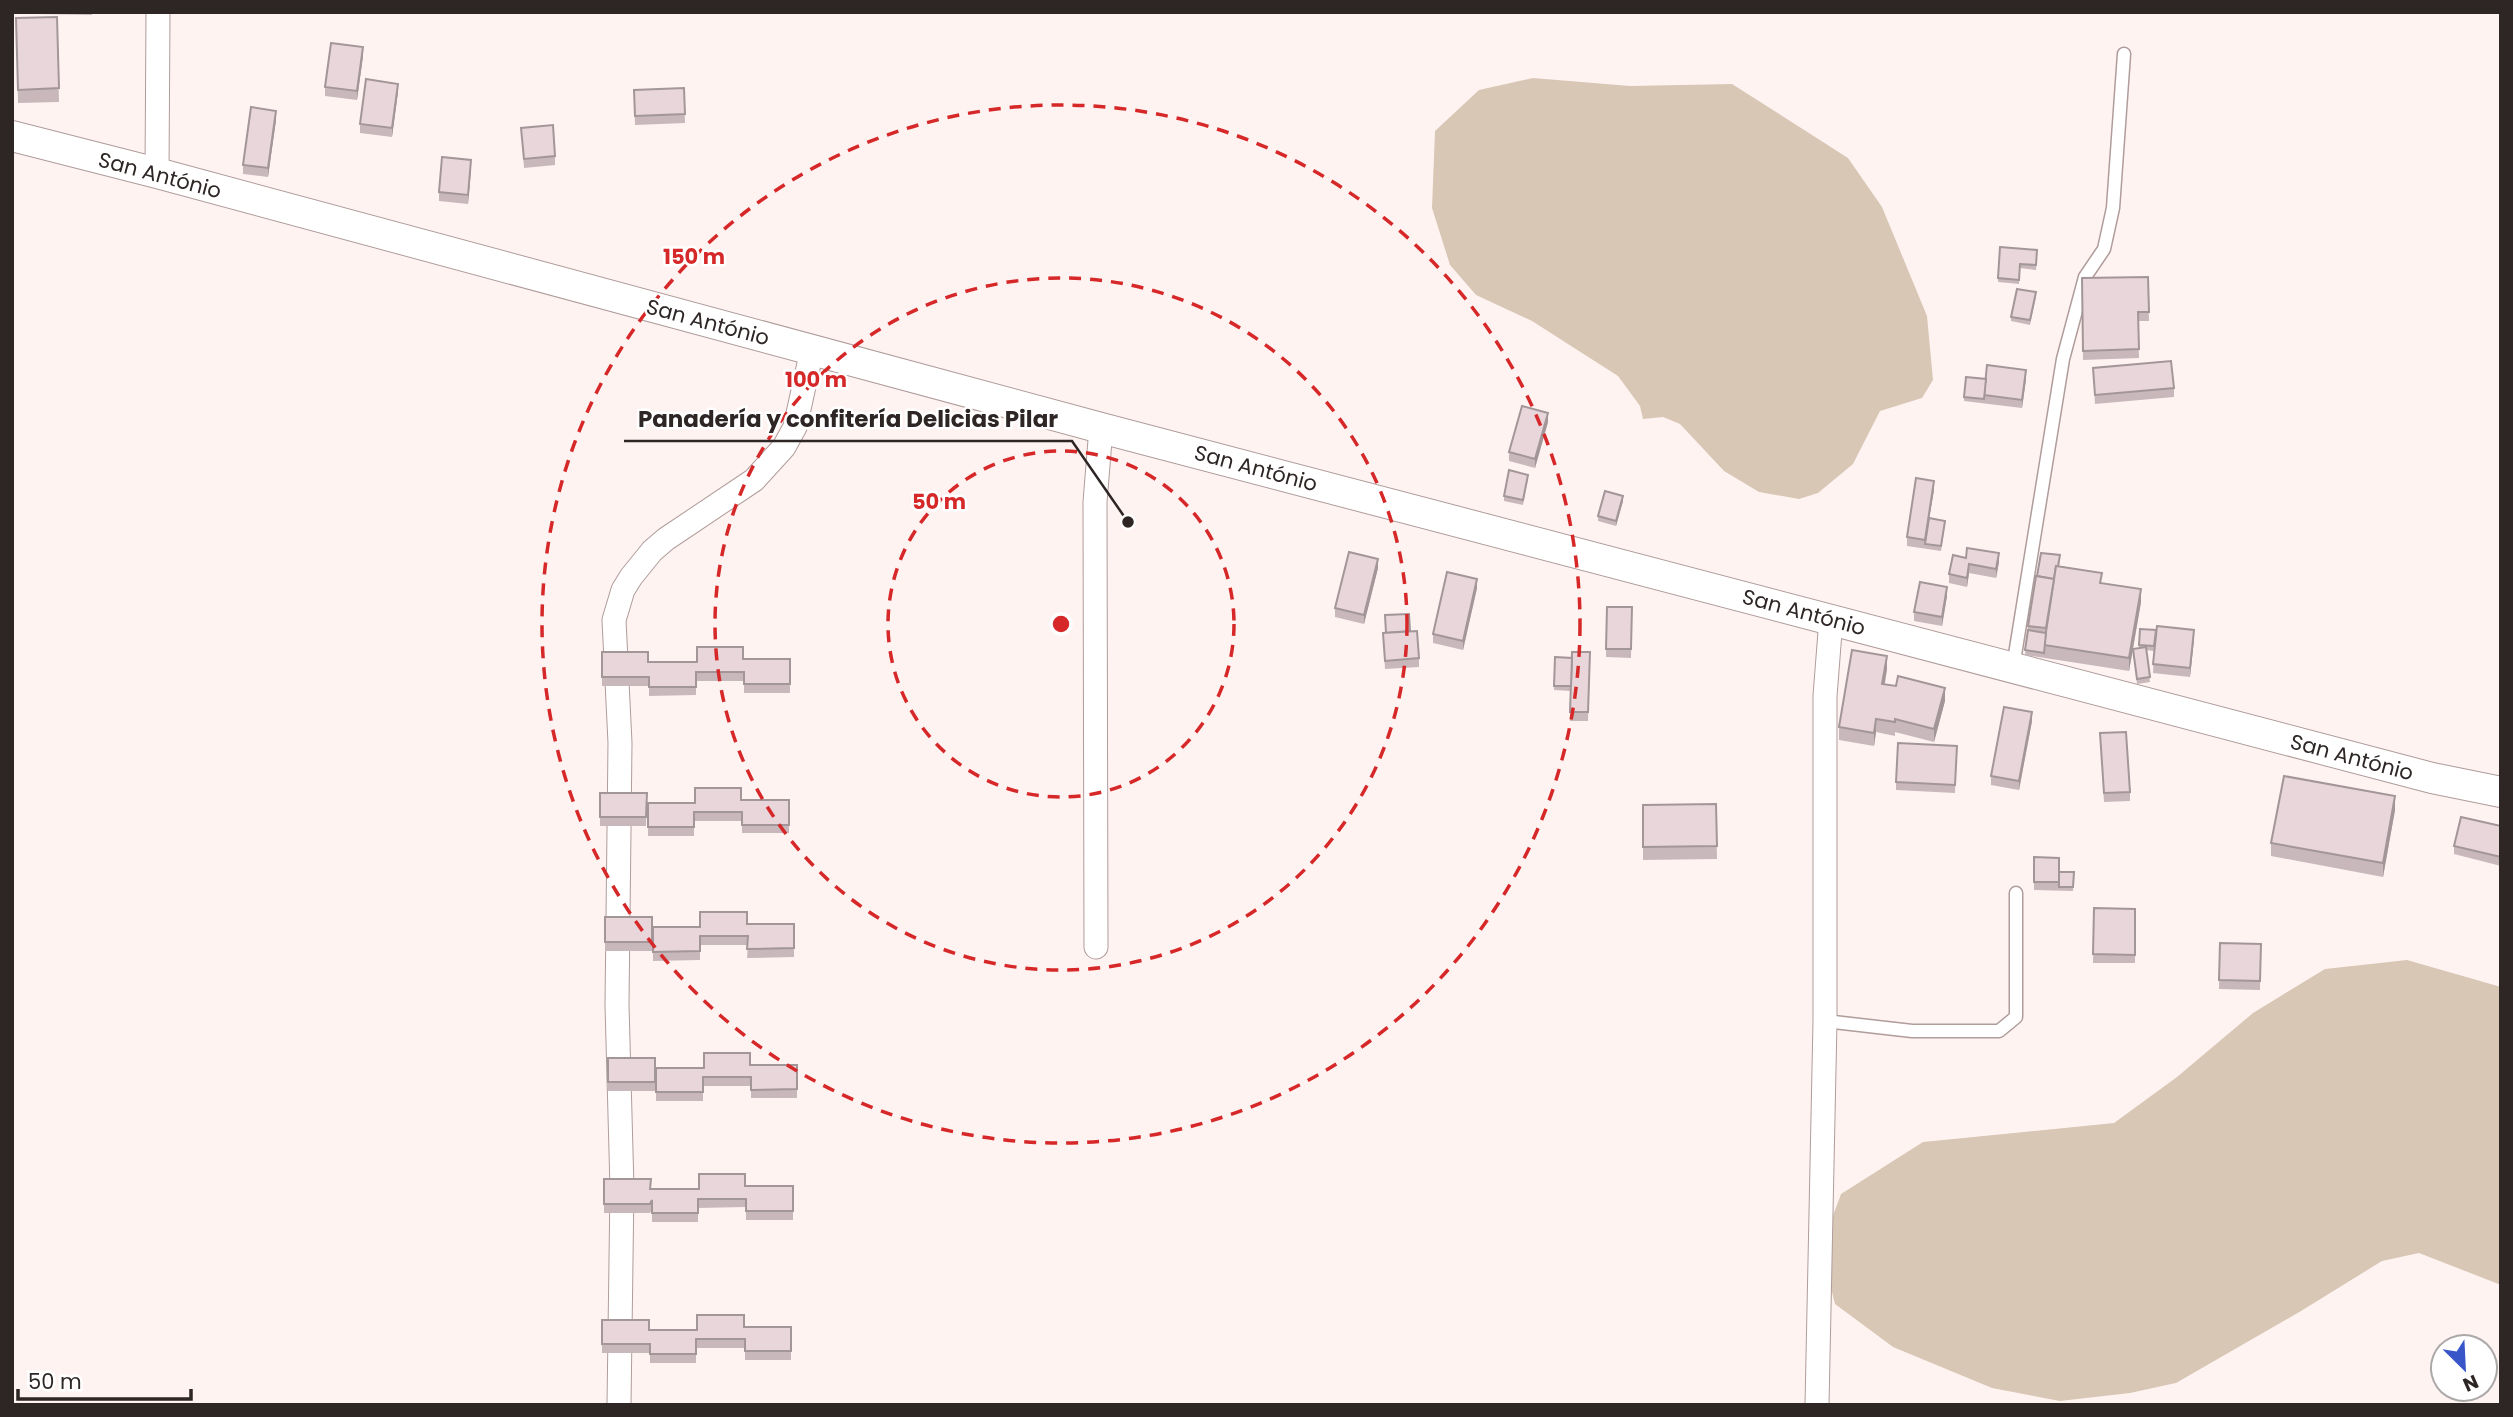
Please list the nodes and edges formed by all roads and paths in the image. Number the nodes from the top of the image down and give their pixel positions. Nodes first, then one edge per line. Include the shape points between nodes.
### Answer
1 (158, 12) edge
2 (2124, 54) dead end
3 (12, 136) edge
4 (157, 173) junction
5 (812, 350) junction
6 (1101, 428) junction
7 (1831, 619) junction
8 (2013, 667) junction
9 (2501, 792) edge
10 (2017, 893) dead end
11 (1096, 947) dead end
12 (1825, 1021) junction
13 (619, 1405) edge
14 (1816, 1405) edge

1 - 4 street
2 - 8 lane via 2113,208 2104,249 2085,277 2063,359
3 - 4 street, San António
4 - 5 street, San António
5 - 6 street, San António
5 - 13 street via 795,427 784,447 754,480 652,551 631,577 616,612 621,743
6 - 7 street, San António
6 - 11 street via 1095,502
7 - 8 street, San António
7 - 12 street via 1825,696
8 - 9 street, San António via 2432,778
10 - 12 lane via 2016,1017 1999,1031 1912,1031
12 - 14 street

